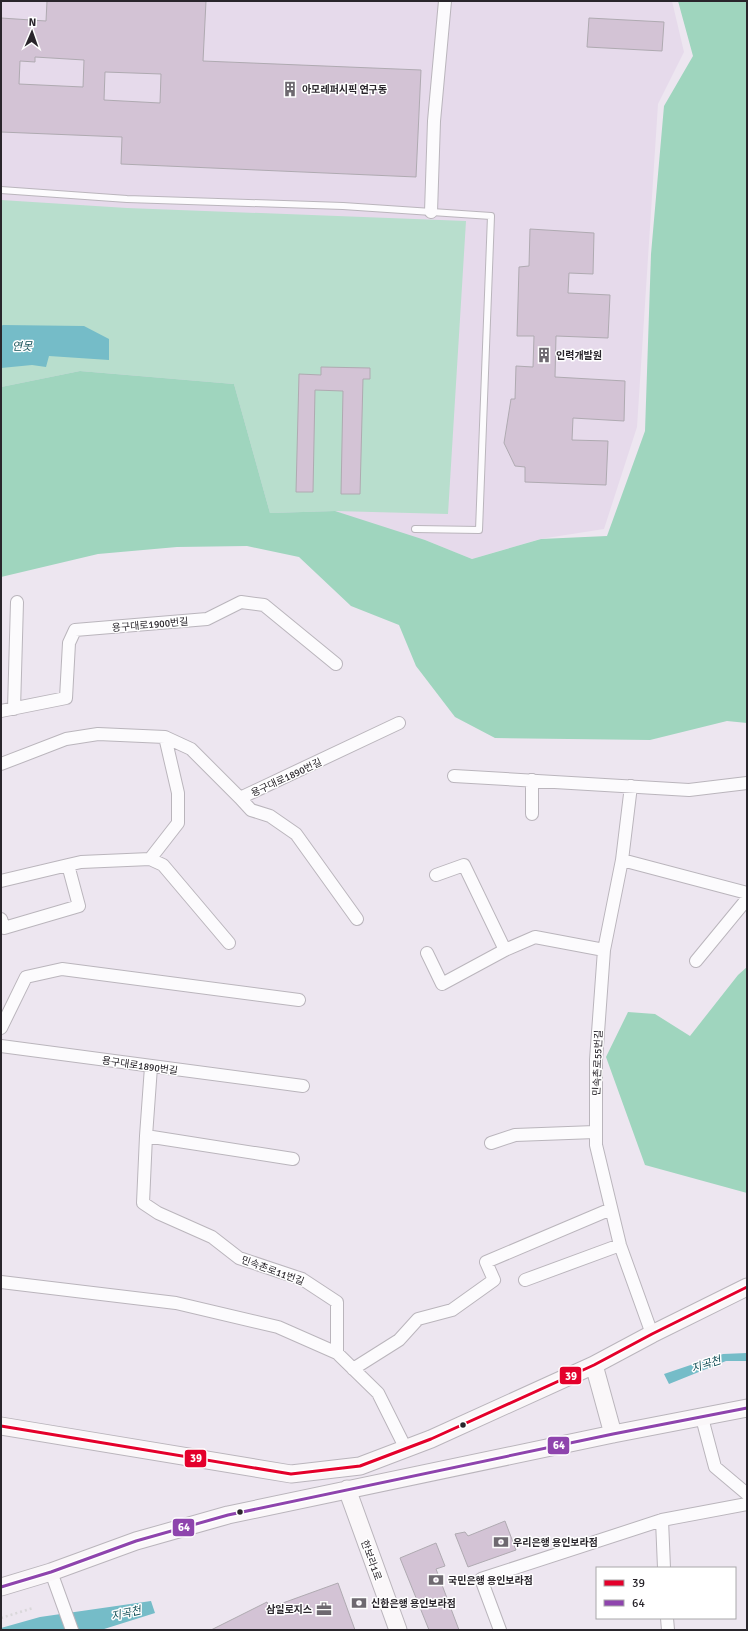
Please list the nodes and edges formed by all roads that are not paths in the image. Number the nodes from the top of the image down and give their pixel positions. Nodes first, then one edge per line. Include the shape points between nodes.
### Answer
1 (445, 1) edge
2 (1, 190) edge
3 (431, 212) junction
4 (415, 529) dead end
5 (17, 602) dead end
6 (336, 664) dead end
7 (14, 709) junction
8 (1, 712) edge
9 (399, 723) dead end
10 (165, 737) junction
11 (1, 764) edge
12 (454, 776) dead end
13 (532, 780) junction
14 (747, 783) edge
15 (630, 786) junction
16 (240, 798) junction
17 (532, 814) dead end
18 (150, 859) junction
19 (622, 860) junction
20 (68, 865) junction
21 (436, 875) dead end
22 (1, 882) edge
23 (747, 893) edge
24 (747, 899) edge
25 (1, 919) edge
26 (357, 919) dead end
27 (229, 943) dead end
28 (505, 950) junction
29 (604, 950) junction
30 (426, 953) dead end
31 (696, 961) dead end
32 (299, 1000) dead end
33 (1, 1028) edge
34 (1, 1046) edge
35 (151, 1067) junction
36 (303, 1086) dead end
37 (595, 1132) junction
38 (146, 1136) junction
39 (491, 1143) dead end
40 (293, 1159) dead end
41 (612, 1209) junction
42 (620, 1245) junction
43 (525, 1280) dead end
44 (1, 1282) edge
45 (747, 1287) edge
46 (652, 1334) junction
47 (337, 1353) junction
48 (594, 1365) junction
49 (352, 1369) junction
50 (747, 1408) edge
51 (702, 1418) junction
52 (1, 1426) edge
53 (613, 1434) junction
54 (406, 1449) junction
55 (347, 1489) junction
56 (747, 1494) edge
57 (747, 1504) edge
58 (662, 1520) junction
59 (664, 1567) edge
60 (51, 1572) junction
61 (1, 1586) edge
62 (667, 1619) edge
63 (72, 1630) edge
64 (398, 1630) edge
65 (500, 1630) edge
66 (668, 1630) edge

1 - 3 street via 434,121
2 - 3 lane
3 - 4 lane via 491,216 479,530
5 - 7 street
6 - 7 street, 용구대로1900번길 via 264,605 242,602 207,619 75,630 69,643 66,698
7 - 8 street, 용구대로1900번길
9 - 16 street, 용구대로1890번길
10 - 11 street, 용구대로1890번길 via 98,734 66,740
10 - 16 street, 용구대로1890번길 via 191,749
10 - 18 street via 178,793 178,823
12 - 13 street
13 - 15 street
13 - 17 street
14 - 15 street via 689,790
15 - 19 street, 민속촌로55번길
16 - 26 street via 251,810 270,816 296,834
18 - 20 street via 81,862
18 - 27 street via 163,865
19 - 23 street
19 - 29 street, 민속촌로55번길
20 - 22 street
20 - 25 street via 79,906 4,928
21 - 28 street via 464,864
24 - 31 street
28 - 29 street via 536,937
28 - 30 street via 442,984
29 - 37 street, 민속촌로55번길 via 596,1060
32 - 33 street via 62,969 26,977
34 - 35 street, 용구대로1890번길
35 - 36 street, 용구대로1890번길
35 - 38 street
37 - 39 street via 515,1135
37 - 41 street, 민속촌로55번길
38 - 40 street
38 - 47 street, 민속촌로11번길 via 143,1203 158,1213 212,1237 239,1258 302,1279 325,1293 336,1302
41 - 42 street, 민속촌로55번길
41 - 49 street via 486,1262 494,1280 452,1310 418,1319 399,1340
42 - 43 street
42 - 46 street, 민속촌로55번길
44 - 47 street via 176,1303 278,1326
45 - 46 street
46 - 48 street
47 - 49 street
48 - 53 street
48 - 54 street
49 - 54 street via 378,1394
50 - 51 street
51 - 53 street
51 - 56 street via 715,1466
52 - 54 street via 291,1474 360,1466
53 - 55 street
55 - 60 street via 228,1516 136,1541
55 - 64 street, 한보라1로
57 - 58 street
58 - 59 street
58 - 65 street via 481,1579
60 - 61 street
60 - 63 street
62 - 66 street

